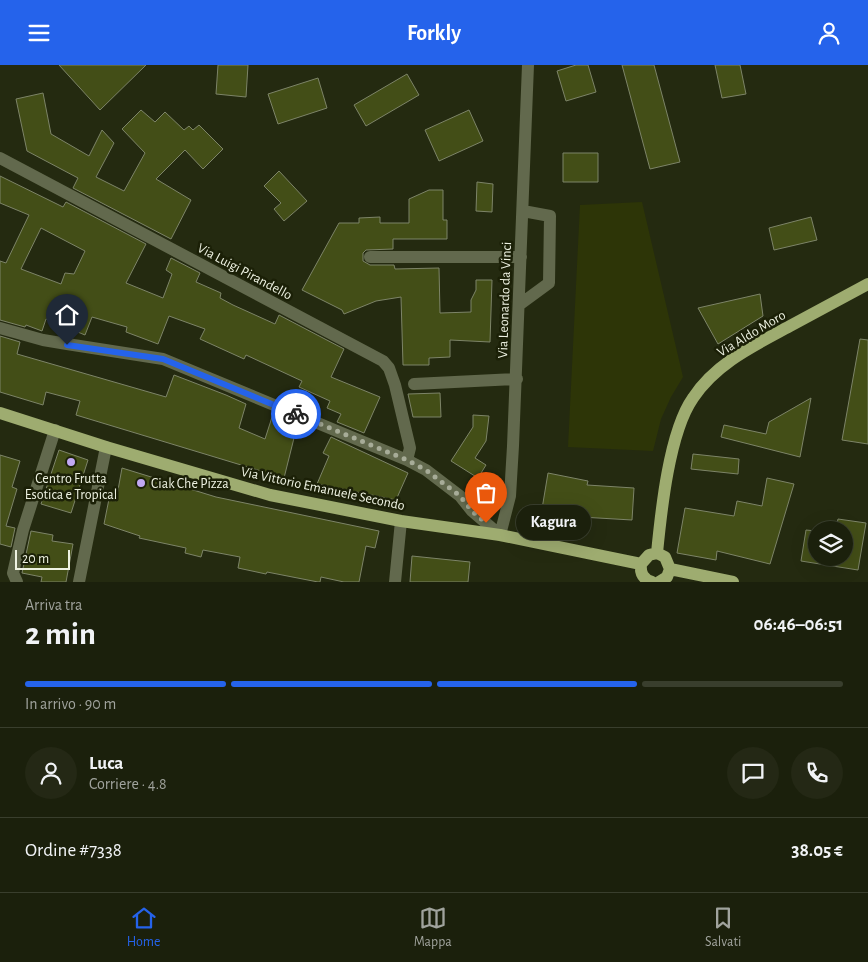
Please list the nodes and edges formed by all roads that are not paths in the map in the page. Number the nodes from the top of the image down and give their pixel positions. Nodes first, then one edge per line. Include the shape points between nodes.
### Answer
1 (528, 65) edge
2 (0, 158) edge
3 (523, 211) junction
4 (370, 257) dead end
5 (521, 257) junction
6 (868, 284) edge
7 (519, 305) junction
8 (0, 328) edge
9 (517, 379) junction
10 (414, 384) dead end
11 (0, 413) edge
12 (55, 430) junction
13 (106, 447) junction
14 (407, 460) junction
15 (401, 521) junction
16 (500, 535) junction
17 (657, 553) junction
18 (641, 564) junction
19 (670, 569) junction
20 (17, 582) edge
21 (79, 582) edge
22 (395, 582) edge
23 (652, 582) edge
24 (660, 582) edge
25 (733, 582) edge

1 - 3 street, Via Leonardo da Vinci
2 - 14 street, Via Luigi Pirandello via 383,361 390,368 395,385 410,448
3 - 5 street, Via Leonardo da Vinci
3 - 7 street via 550,216 549,283
4 - 5 street
5 - 7 street, Via Leonardo da Vinci
6 - 17 main road, Via Aldo Moro via 750,347 716,372 692,398 676,438 668,473
7 - 9 street, Via Leonardo da Vinci
8 - 14 street via 59,343 163,359
9 - 10 street
9 - 16 street, Via Leonardo da Vinci via 510,496
11 - 12 main road, Via Vittorio Emanuele Secondo
12 - 13 main road, Via Vittorio Emanuele Secondo
12 - 20 street via 21,539 13,573
13 - 15 main road, Via Vittorio Emanuele Secondo via 270,495
13 - 21 street
14 - 16 street via 460,496
15 - 16 main road, Via Vittorio Emanuele Secondo
15 - 22 street
16 - 18 main road, Via Vittorio Emanuele Secondo
17 - 18 main road via 649,555
17 - 19 main road via 665,557
18 - 23 main road via 642,574
19 - 24 main road
19 - 25 main road

